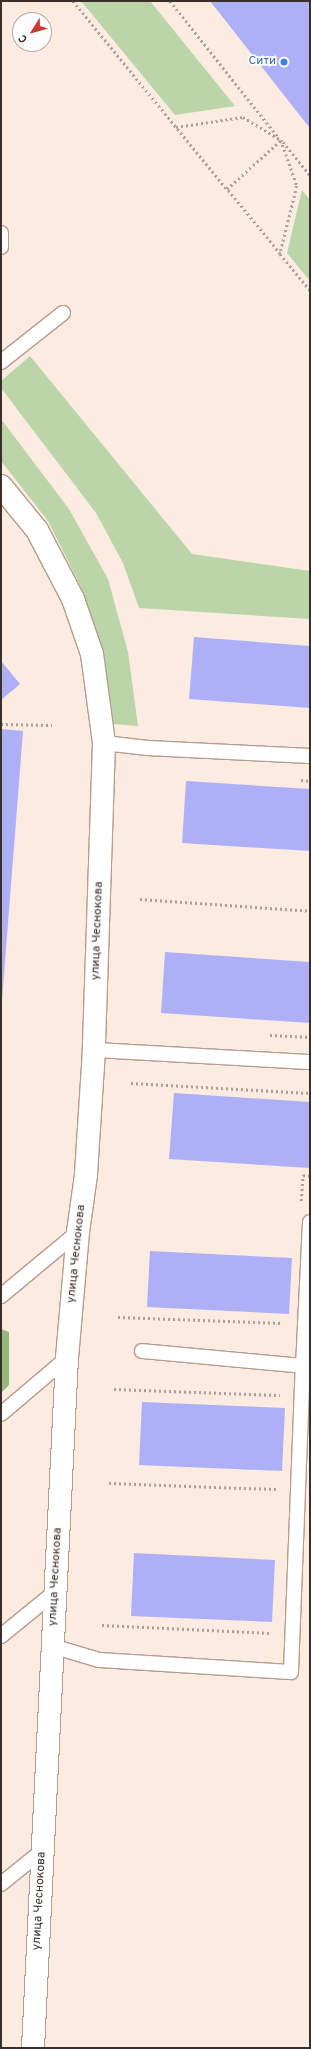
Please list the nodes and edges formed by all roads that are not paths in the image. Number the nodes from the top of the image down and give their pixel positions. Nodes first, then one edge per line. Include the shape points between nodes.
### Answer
1 (1, 233) edge
2 (1, 247) edge
3 (63, 313) dead end
4 (1, 362) edge
5 (1, 486) edge
6 (104, 743) junction
7 (310, 756) edge
8 (94, 1050) junction
9 (310, 1062) edge
10 (310, 1222) edge
11 (78, 1232) junction
12 (1, 1296) edge
13 (142, 1351) dead end
14 (66, 1358) junction
15 (304, 1366) junction
16 (1, 1414) edge
17 (55, 1592) junction
18 (1, 1636) edge
19 (52, 1646) junction
20 (42, 1851) junction
21 (1, 1884) edge
22 (33, 2048) edge

1 - 2 lane
3 - 4 lane
5 - 6 street, улица Чеснокова via 37,530 73,599 92,654
6 - 7 lane via 148,748
6 - 8 street, улица Чеснокова
8 - 9 lane
8 - 11 street, улица Чеснокова via 86,1175
10 - 15 lane
11 - 12 lane
11 - 14 street, улица Чеснокова
13 - 15 lane
14 - 16 lane
14 - 17 street, улица Чеснокова
15 - 19 lane via 291,1672 100,1660
17 - 18 lane
17 - 19 street, улица Чеснокова
19 - 20 street, улица Чеснокова
20 - 21 lane
20 - 22 street, улица Чеснокова

